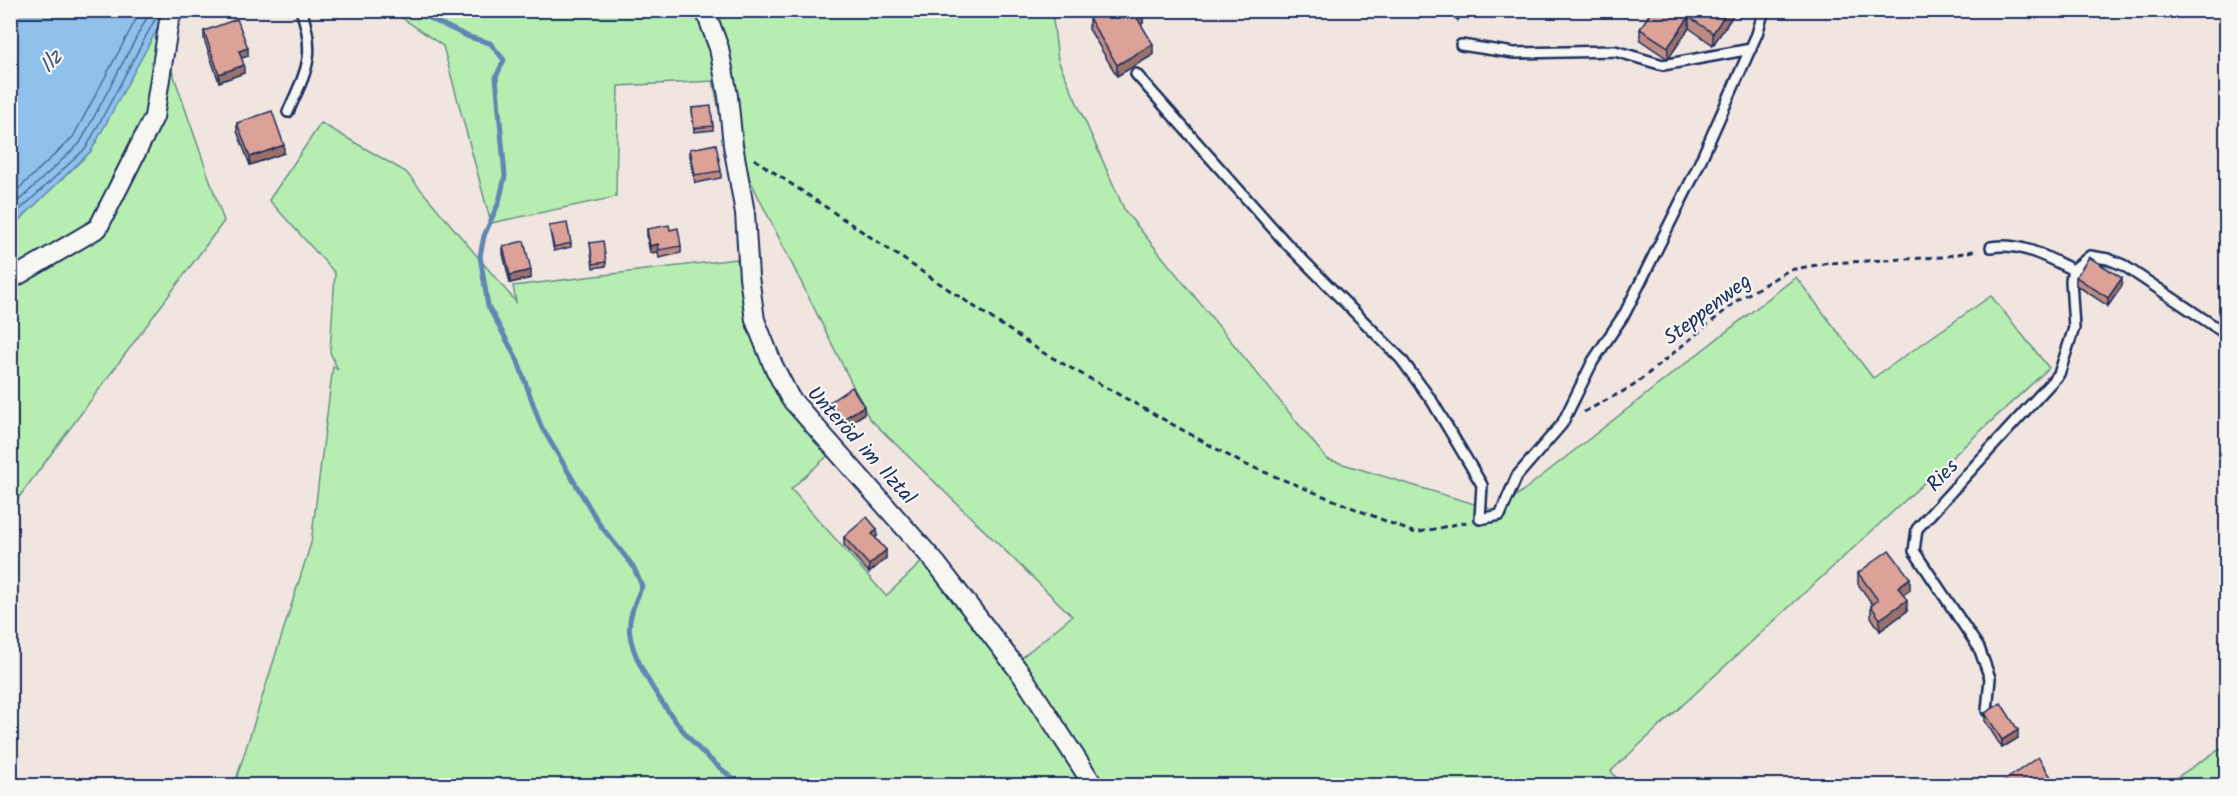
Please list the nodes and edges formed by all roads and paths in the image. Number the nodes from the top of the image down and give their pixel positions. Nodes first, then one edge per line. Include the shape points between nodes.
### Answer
1 (174, 10) edge
2 (301, 10) edge
3 (705, 10) edge
4 (1764, 10) edge
5 (1461, 45) dead end
6 (1751, 49) junction
7 (1136, 74) dead end
8 (288, 112) dead end
9 (733, 145) junction
10 (1991, 247) joint
11 (2073, 270) junction
12 (10, 280) edge
13 (2226, 334) edge
14 (1562, 424) junction
15 (1480, 519) junction
16 (1987, 711) edge
17 (1094, 786) edge

1 - 12 street via 154,117 98,228
2 - 8 lane via 308,30 310,58
3 - 9 street, Unteröd im Ilztal via 719,48
4 - 6 lane
5 - 6 lane via 1514,53 1615,51 1663,65
6 - 14 lane via 1655,254 1625,313 1593,361
7 - 15 lane via 1285,242 1401,359 1432,401 1482,485
9 - 15 path via 1042,351 1242,463 1415,533
9 - 17 street, Unteröd im Ilztal via 745,213 755,320 790,398 936,563 1022,675
10 - 11 lane via 2022,248
10 - 14 path, Steppenweg via 1943,258 1828,263 1790,270 1738,300 1633,386
11 - 13 lane via 2090,256 2123,265
11 - 16 lane, Ries via 2074,328 2059,374 1917,529 1914,551 1979,648 1990,678
14 - 15 lane via 1517,476 1500,515

